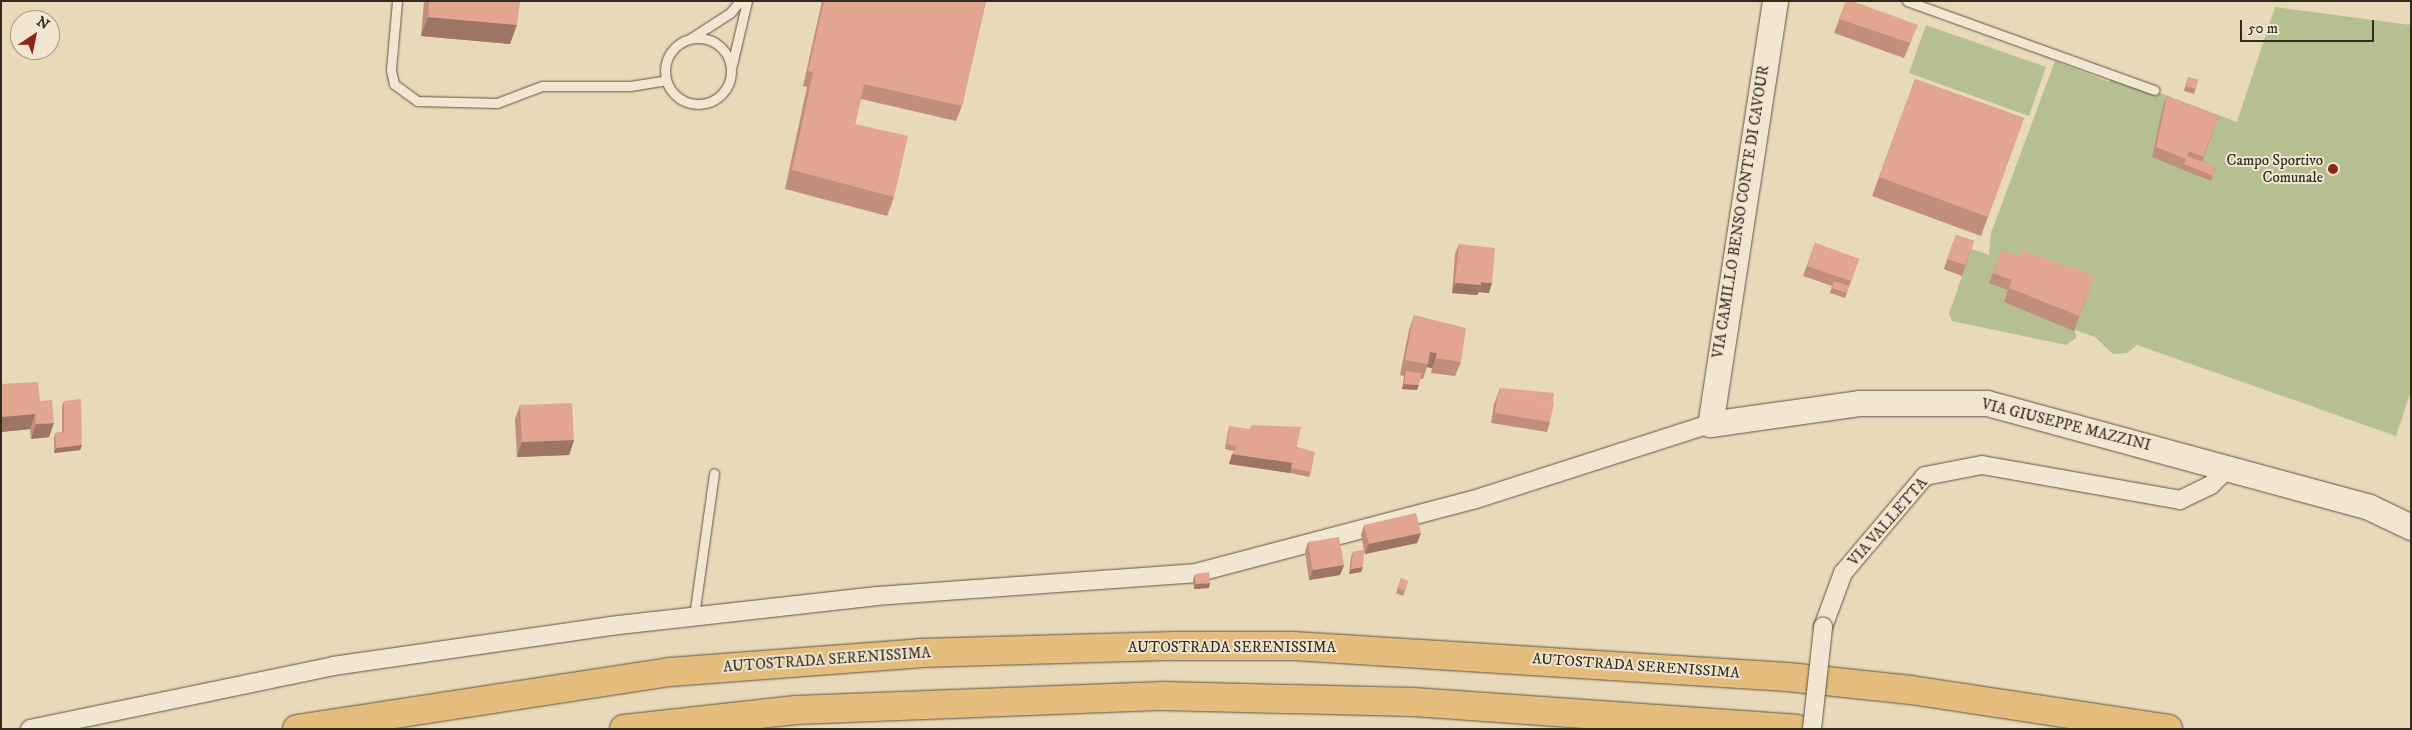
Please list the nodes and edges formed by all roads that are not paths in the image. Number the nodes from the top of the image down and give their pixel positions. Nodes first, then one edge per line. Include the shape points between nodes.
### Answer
1 (397, 1) edge
2 (740, 1) edge
3 (747, 1) edge
4 (1775, 1) edge
5 (1907, 1) edge
6 (691, 38) junction
7 (732, 65) junction
8 (666, 80) junction
9 (2154, 90) dead end
10 (1710, 424) junction
11 (2230, 466) junction
12 (714, 473) dead end
13 (2411, 527) edge
14 (694, 616) junction
15 (30, 729) edge
16 (297, 729) edge
17 (624, 729) edge
18 (1796, 729) edge
19 (1812, 729) edge
20 (2168, 729) edge

1 - 8 lane via 391,70 394,84 417,101 497,103 542,86 630,86
2 - 6 lane via 730,13
3 - 7 lane
4 - 10 street, VIA CAMILLO BENSO CONTE DI CAVOUR
5 - 9 lane
6 - 7 lane via 717,43
6 - 8 lane via 670,54
7 - 8 lane via 723,94 706,104 686,102
10 - 11 street, VIA GIUSEPPE MAZZINI via 1859,403 1987,403
10 - 14 street via 1473,500 1196,573 877,596
11 - 13 street, VIA GIUSEPPE MAZZINI via 2369,507
11 - 19 street, VIA VALLETTA, bridge via 2211,485 2180,500 1982,464 1925,476 1843,573 1823,627
12 - 14 lane
14 - 15 street via 333,666
16 - 20 highway, AUTOSTRADA SERENISSIMA via 670,672 930,653 1205,646 1413,652 1788,677
17 - 18 highway via 796,710 1164,696 1403,701

